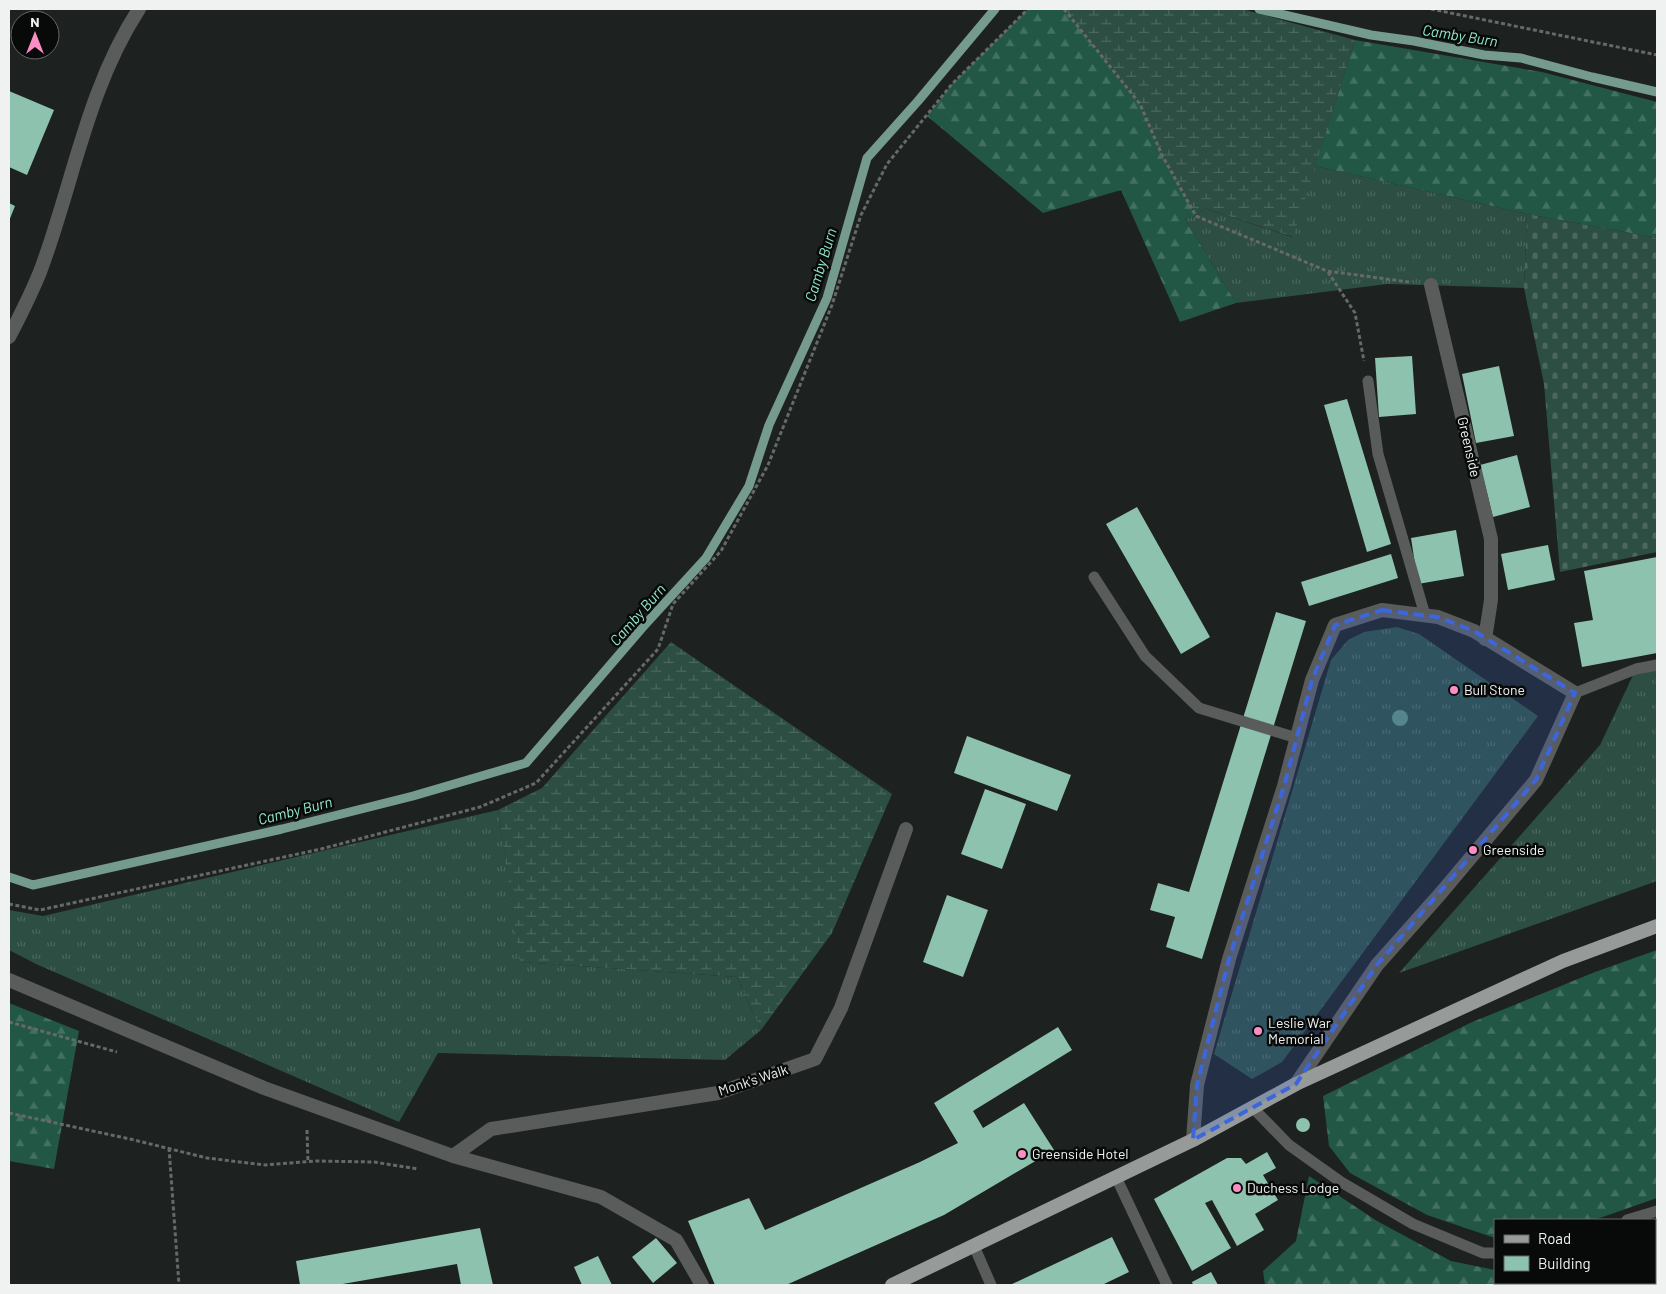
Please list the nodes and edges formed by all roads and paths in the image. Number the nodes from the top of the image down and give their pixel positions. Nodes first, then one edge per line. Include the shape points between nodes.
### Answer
1 (139, 9) edge
2 (1028, 9) edge
3 (1064, 9) edge
4 (1431, 9) edge
5 (1657, 55) edge
6 (1327, 271) junction
7 (1431, 286) joint
8 (9, 337) edge
9 (1368, 381) joint
10 (1094, 577) dead end
11 (1425, 615) junction
12 (1485, 639) junction
13 (1657, 665) edge
14 (1575, 693) junction
15 (1297, 738) junction
16 (906, 829) dead end
17 (9, 904) edge
18 (1657, 926) edge
19 (9, 980) edge
20 (1296, 1084) junction
21 (1252, 1107) junction
22 (9, 1113) edge
23 (307, 1130) dead end
24 (1193, 1140) junction
25 (169, 1148) junction
26 (453, 1156) junction
27 (308, 1162) junction
28 (420, 1169) dead end
29 (1116, 1177) junction
30 (1657, 1211) edge
31 (1631, 1219) edge
32 (974, 1246) junction
33 (1494, 1253) edge
34 (180, 1285) edge
35 (702, 1285) edge
36 (892, 1285) edge
37 (991, 1285) edge
38 (1168, 1285) edge

1 - 8 street via 94,101 40,272
2 - 17 path via 952,84 887,164 861,215 832,305 768,465 721,551 673,604 658,649 536,783 480,807 321,849 40,910
3 - 6 path via 1140,104 1162,156 1196,216
4 - 5 path
6 - 7 path
6 - 9 path via 1355,313
7 - 12 street, Greenside via 1491,538 1491,600
9 - 11 lane via 1378,454
10 - 15 lane via 1145,656 1198,708
11 - 12 street via 1474,631
11 - 15 street via 1382,610 1335,625 1312,680
12 - 14 street
13 - 14 lane via 1636,669
14 - 20 street via 1536,780 1377,965
15 - 24 street via 1229,959 1197,1085
16 - 26 street, Monk's Walk via 841,1008 815,1060 718,1093 491,1129
18 - 20 main road via 1563,961
19 - 26 street via 264,1088
20 - 21 main road
21 - 24 main road
21 - 33 lane via 1289,1145 1341,1182 1413,1224 1482,1252
22 - 25 path
23 - 27 path
24 - 29 main road
25 - 27 path via 207,1158 266,1165
25 - 34 path
26 - 35 street via 601,1197 676,1240
27 - 28 path via 374,1162
29 - 32 main road
29 - 38 lane
30 - 31 lane
32 - 36 main road
32 - 37 lane

